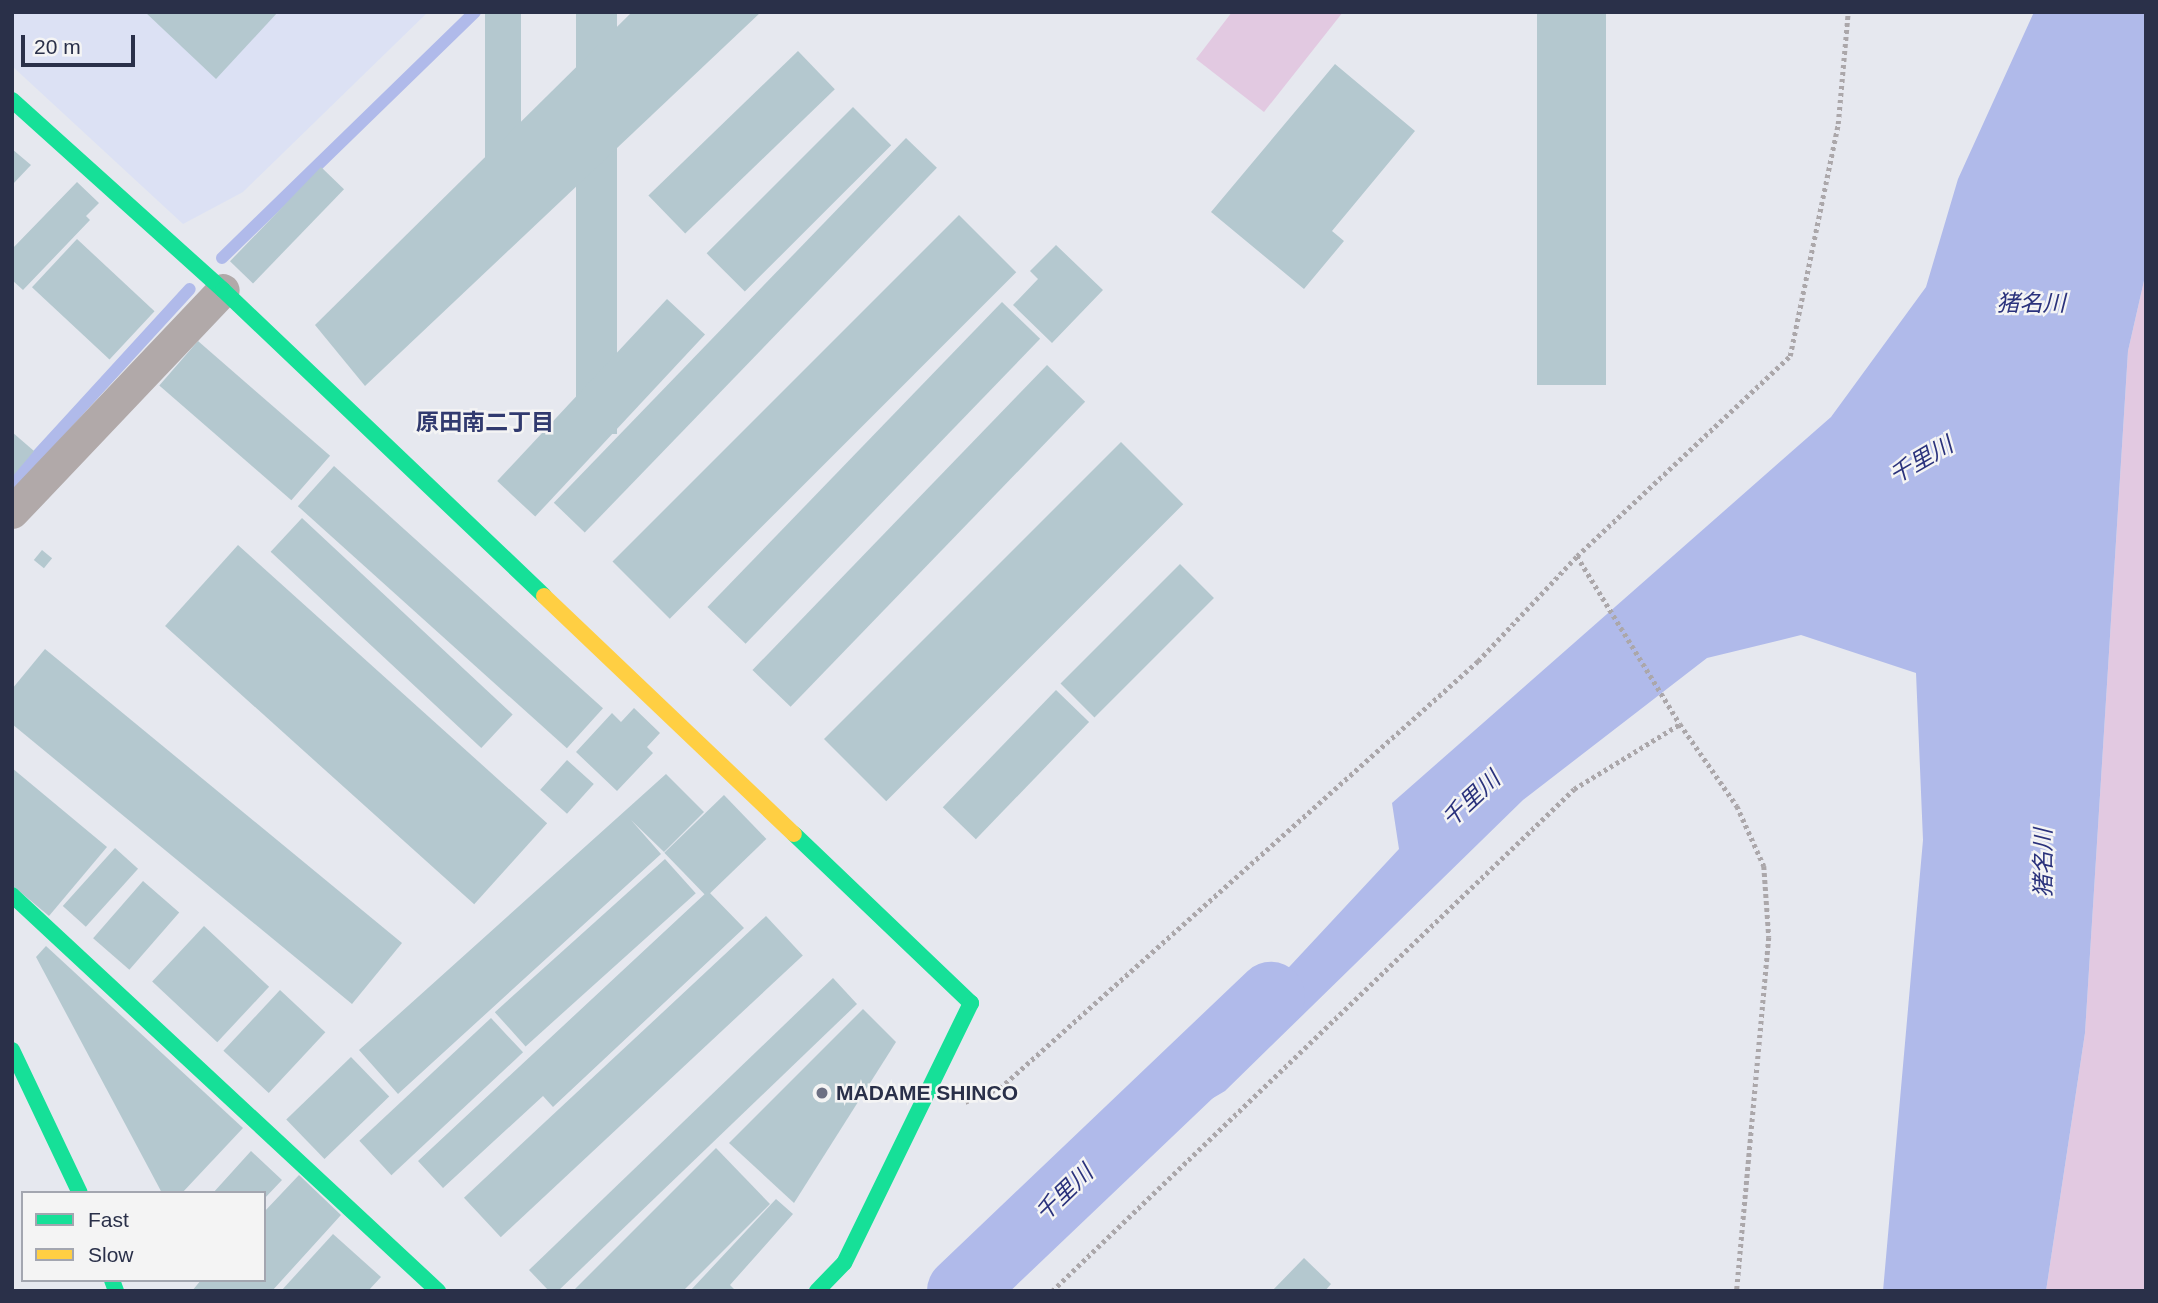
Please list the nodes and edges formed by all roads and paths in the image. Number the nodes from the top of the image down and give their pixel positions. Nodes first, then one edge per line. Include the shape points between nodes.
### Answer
1 (1848, 12) edge
2 (12, 100) edge
3 (223, 290) junction
4 (12, 512) edge
5 (1577, 556) junction
6 (1680, 724) junction
7 (12, 895) edge
8 (12, 1050) edge
9 (931, 1086) junction
10 (79, 1191) edge
11 (439, 1291) edge
12 (817, 1291) edge
13 (1052, 1291) edge
14 (1737, 1291) edge

1 - 5 path via 1838,124 1790,356
2 - 3 street
3 - 4 street
3 - 9 street via 971,1003
5 - 6 path
5 - 9 path via 1478,661 1000,1087 969,1104
6 - 13 path via 1574,789
6 - 14 path via 1737,806 1764,866 1769,937
7 - 11 street
8 - 10 street
9 - 12 street via 844,1263

